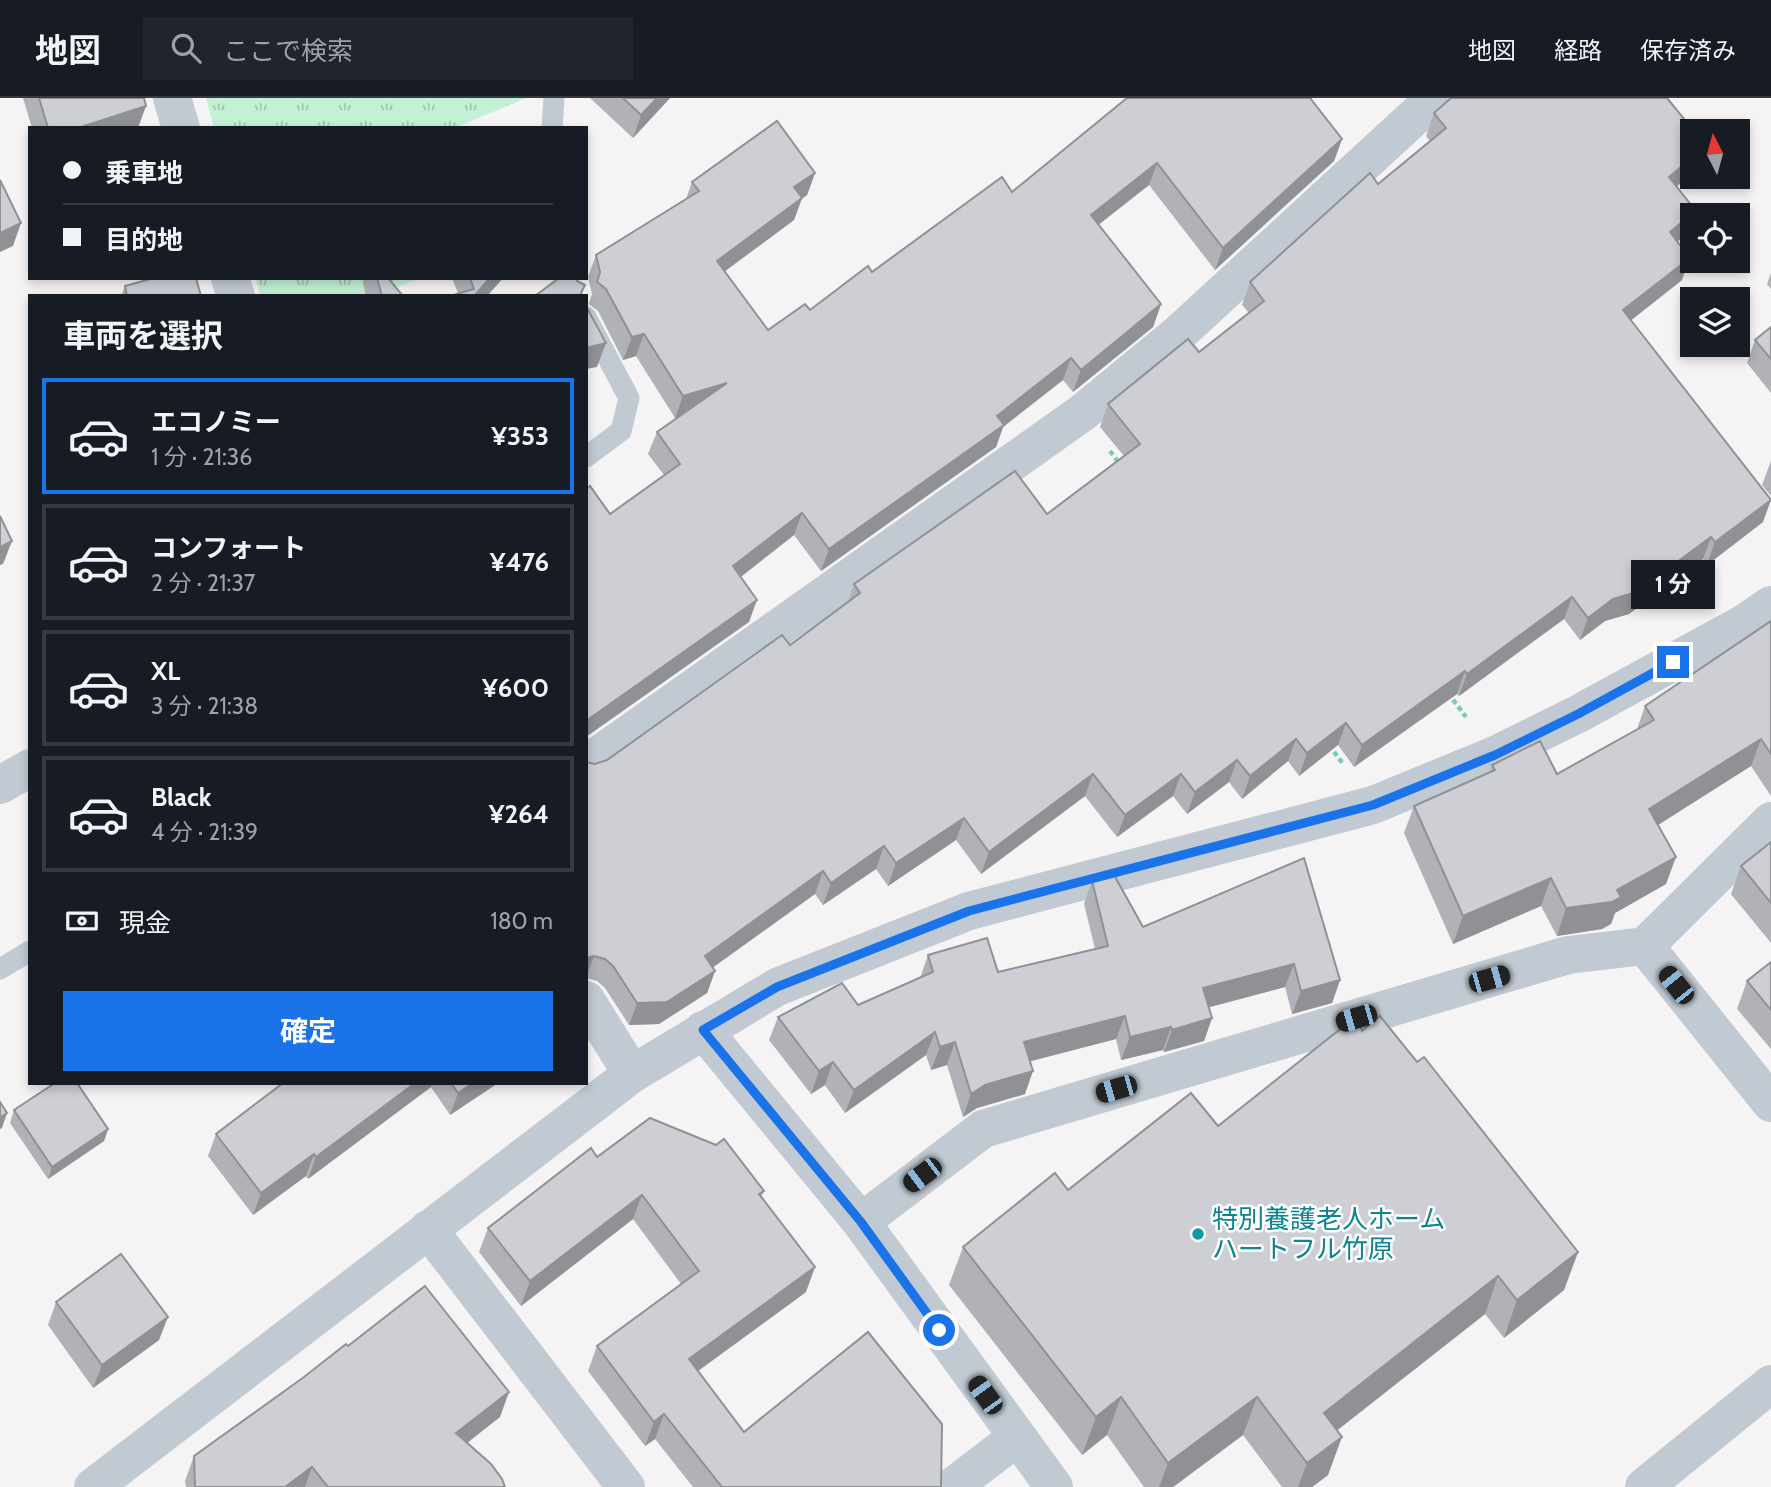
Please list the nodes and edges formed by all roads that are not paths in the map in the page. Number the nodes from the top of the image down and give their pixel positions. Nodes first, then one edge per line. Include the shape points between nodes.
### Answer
1 (172, 98) edge
2 (554, 98) edge
3 (1435, 98) edge
4 (180, 126) edge
5 (552, 126) edge
6 (588, 321) edge
7 (588, 456) edge
8 (1771, 605) edge
9 (588, 763) edge
10 (28, 769) edge
11 (0, 785) edge
12 (1771, 821) edge
13 (1645, 946) junction
14 (28, 952) edge
15 (0, 969) edge
16 (588, 1003) edge
17 (703, 1030) junction
18 (632, 1074) junction
19 (1771, 1103) edge
20 (861, 1222) junction
21 (428, 1228) junction
22 (1771, 1384) edge
23 (1016, 1438) junction
24 (112, 1481) edge
25 (626, 1487) edge
26 (952, 1487) edge
27 (1054, 1487) edge
28 (1644, 1487) edge

1 - 4 street
2 - 5 lane
3 - 9 street via 1177,335 1082,413
6 - 7 lane via 629,398 621,431
8 - 17 street via 1495,755 1373,805 969,911 777,987
10 - 11 street
12 - 13 street
13 - 19 street
13 - 20 street via 1568,955 983,1129
14 - 15 lane
16 - 18 street
17 - 18 street
17 - 20 street
18 - 21 street
20 - 23 street
21 - 24 street
21 - 25 street
22 - 28 street
23 - 26 street
23 - 27 street

